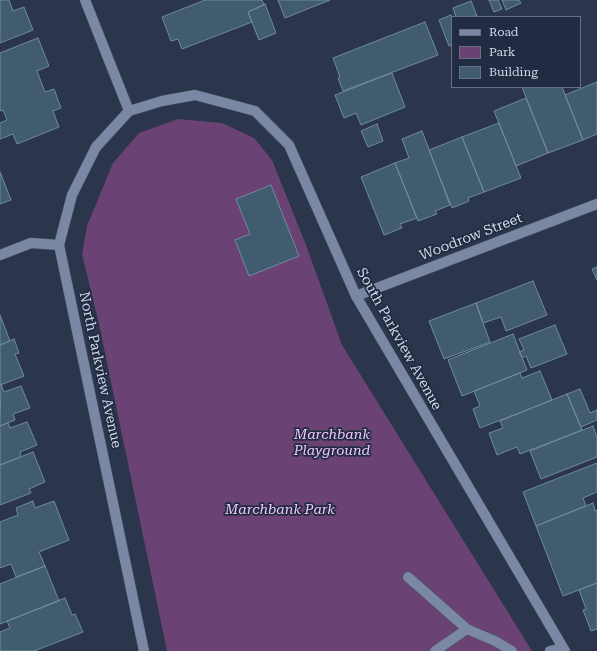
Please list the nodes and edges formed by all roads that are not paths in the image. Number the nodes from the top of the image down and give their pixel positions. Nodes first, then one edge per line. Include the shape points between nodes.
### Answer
1 (85, 0) edge
2 (129, 111) junction
3 (597, 204) edge
4 (59, 245) junction
5 (0, 255) edge
6 (356, 296) junction
7 (408, 577) dead end
8 (467, 629) junction
9 (564, 650) edge
10 (144, 651) edge
11 (435, 651) edge
12 (512, 651) edge
13 (550, 651) edge

1 - 2 street
2 - 4 street, North Parkview Avenue via 96,147 72,195
2 - 6 street, South Parkview Avenue via 195,95 255,112 289,145
3 - 6 street, Woodrow Street
4 - 5 street via 30,243
4 - 10 street, North Parkview Avenue
6 - 9 street, South Parkview Avenue
7 - 8 street
8 - 11 street
8 - 12 street
9 - 13 street

